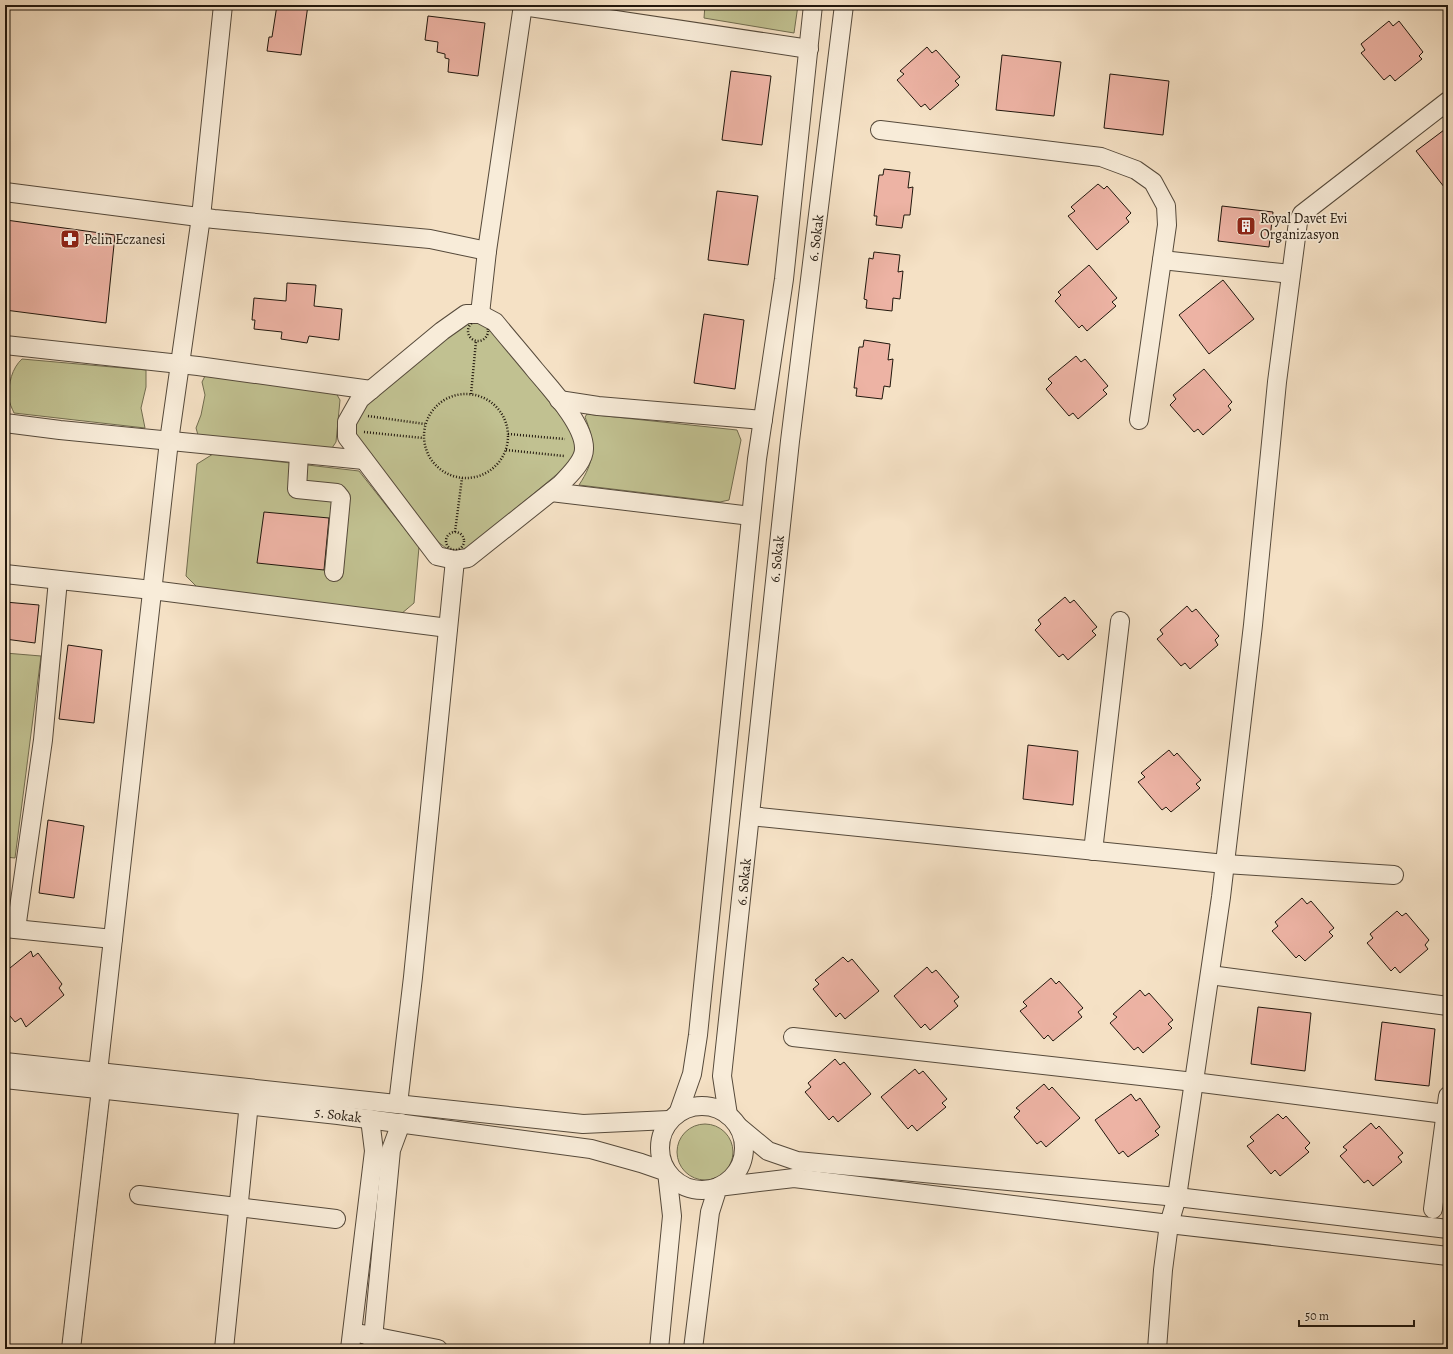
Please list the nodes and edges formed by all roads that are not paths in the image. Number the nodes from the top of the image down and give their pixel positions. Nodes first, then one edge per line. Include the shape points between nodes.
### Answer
1 (223, 5) edge
2 (523, 5) edge
3 (813, 5) edge
4 (844, 5) edge
5 (809, 49) junction
6 (1448, 101) edge
7 (880, 130) dead end
8 (5, 192) edge
9 (201, 217) junction
10 (487, 251) junction
11 (1162, 260) junction
12 (1291, 274) junction
13 (480, 314) junction
14 (5, 345) edge
15 (180, 364) junction
16 (371, 390) junction
17 (559, 400) junction
18 (763, 420) junction
19 (1139, 420) dead end
20 (5, 423) edge
21 (169, 441) junction
22 (299, 454) junction
23 (364, 460) junction
24 (551, 492) junction
25 (751, 516) junction
26 (455, 560) junction
27 (334, 572) dead end
28 (5, 574) edge
29 (58, 580) junction
30 (152, 590) junction
31 (1120, 621) dead end
32 (448, 628) junction
33 (750, 816) junction
34 (1093, 850) junction
35 (1225, 864) junction
36 (1394, 875) dead end
37 (11, 929) edge
38 (113, 939) junction
39 (1210, 975) junction
40 (1448, 1006) edge
41 (793, 1038) dead end
42 (5, 1062) edge
43 (5, 1079) edge
44 (99, 1081) junction
45 (1194, 1082) junction
46 (1448, 1096) edge
47 (249, 1097) junction
48 (398, 1104) junction
49 (1445, 1114) junction
50 (674, 1116) junction
51 (370, 1119) junction
52 (733, 1121) junction
53 (401, 1123) junction
54 (667, 1172) junction
55 (718, 1187) junction
56 (139, 1195) dead end
57 (1177, 1196) junction
58 (238, 1207) junction
59 (1433, 1209) dead end
60 (336, 1219) dead end
61 (1169, 1224) junction
62 (1442, 1228) edge
63 (1440, 1255) edge
64 (352, 1331) junction
65 (373, 1343) edge
66 (71, 1349) edge
67 (224, 1349) edge
68 (350, 1349) edge
69 (438, 1349) edge
70 (659, 1349) edge
71 (693, 1349) edge
72 (1157, 1349) edge

1 - 9 street
2 - 5 street
2 - 10 street
3 - 5 street, 6. Sokak
4 - 33 street, 6. Sokak via 790,441
5 - 18 street, 6. Sokak via 784,279
6 - 12 street via 1302,214 1298,222
7 - 11 street via 1101,157 1136,170 1153,182 1166,206 1167,225
8 - 9 street
9 - 10 street via 430,239
9 - 15 street
10 - 13 street
11 - 12 street
11 - 19 street
12 - 35 street
13 - 16 street via 466,314
13 - 17 street via 495,322
14 - 15 street
15 - 16 street
15 - 21 street
16 - 23 street via 360,399 348,422 346,437
17 - 18 street via 598,406
17 - 24 street via 576,424 583,449 569,475
18 - 25 street, 6. Sokak
20 - 21 street
21 - 22 street
21 - 30 street
22 - 23 street
22 - 27 street via 297,488 337,493 341,498
23 - 26 street via 437,556
24 - 25 street
24 - 26 street via 468,558
25 - 50 street, 6. Sokak via 698,1035 692,1074
26 - 32 street
28 - 29 street
29 - 30 street
29 - 37 street via 43,740
30 - 32 street
30 - 38 street
31 - 34 street
32 - 48 street
33 - 34 street
33 - 52 street, 6. Sokak via 722,1076
34 - 35 street
35 - 36 street
35 - 39 street
37 - 38 street
38 - 44 street
39 - 40 street
39 - 45 street
41 - 45 street
42 - 44 street, 5. Sokak
43 - 44 street, 5. Sokak
44 - 47 street, 5. Sokak
44 - 66 street
45 - 49 street
45 - 57 street
46 - 49 street
47 - 48 street, 5. Sokak
47 - 51 street, 5. Sokak
47 - 58 street
48 - 50 street, 5. Sokak via 583,1124
49 - 59 street
50 - 52 street via 692,1106 706,1105 719,1109
50 - 54 street via 662,1132 659,1146 660,1160
51 - 53 street, 5. Sokak
51 - 64 street via 374,1151
52 - 55 street via 744,1140 744,1154 739,1168 730,1179
52 - 57 street via 768,1151 797,1161
53 - 54 street, 5. Sokak via 591,1149
53 - 65 street via 391,1150
54 - 55 street via 677,1183 690,1189
54 - 70 street via 672,1216
55 - 61 street via 794,1178
55 - 71 street via 710,1212
56 - 58 street
57 - 61 street
57 - 62 street
58 - 60 street
58 - 67 street
61 - 63 street
61 - 72 street
62 - 63 street
64 - 65 street
64 - 68 street
65 - 69 street

